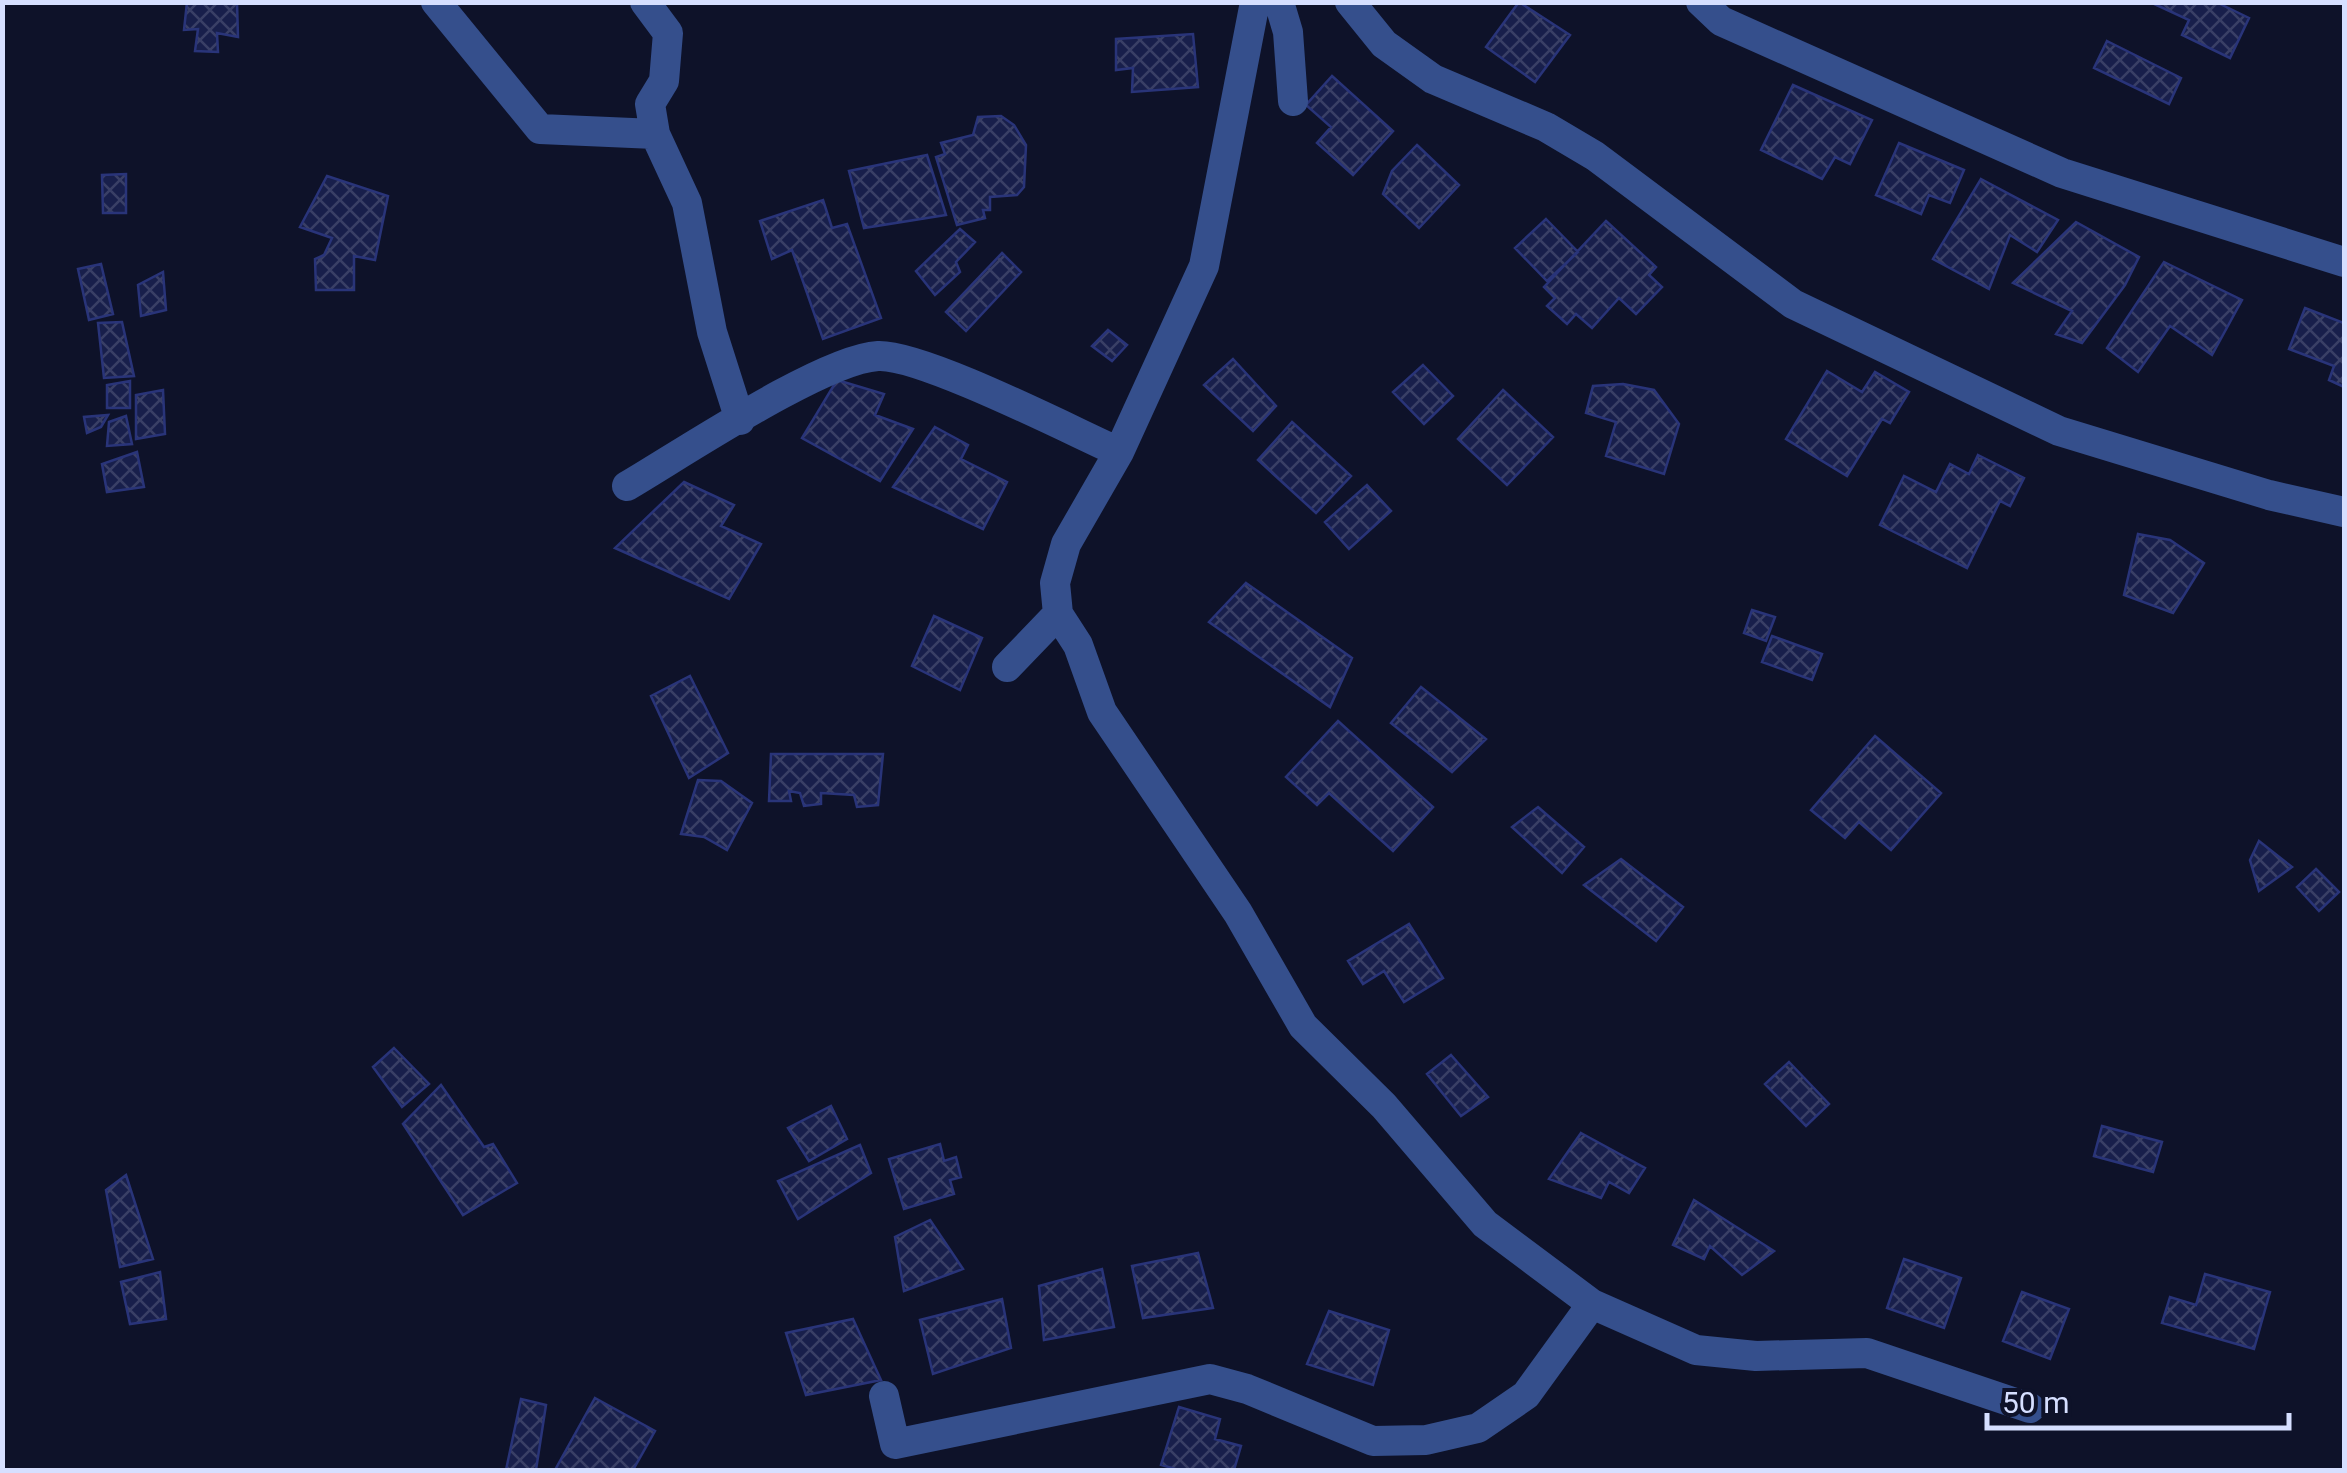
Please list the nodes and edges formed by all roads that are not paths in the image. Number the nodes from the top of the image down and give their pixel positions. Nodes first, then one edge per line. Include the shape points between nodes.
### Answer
1 (436, 2) edge
2 (645, 2) edge
3 (1254, 2) edge
4 (1279, 2) edge
5 (1350, 2) edge
6 (1701, 2) edge
7 (1294, 101) dead end
8 (655, 134) junction
9 (2344, 262) edge
10 (740, 420) junction
11 (1119, 452) junction
12 (628, 486) dead end
13 (2344, 512) edge
14 (1058, 614) junction
15 (1007, 667) dead end
16 (1592, 1304) junction
17 (884, 1396) dead end
18 (2030, 1408) dead end

1 - 8 street via 540,130
2 - 8 street via 668,33 664,81 650,104
3 - 11 street via 1204,266
4 - 7 street
5 - 13 street via 1384,44 1434,79 1594,156 1793,304 2059,431
6 - 9 street via 1721,21 2062,173
8 - 10 street via 688,203 712,332
10 - 11 street via 830,370 879,356 1004,399
10 - 12 street
11 - 14 street via 1066,544 1055,584
14 - 15 street
14 - 16 street via 1078,645 1102,712 1238,913 1303,1026 1384,1106 1485,1224
16 - 17 street via 1526,1395 1478,1428 1426,1440 1373,1441 1210,1379 895,1444
16 - 18 street via 1696,1350 1867,1353

